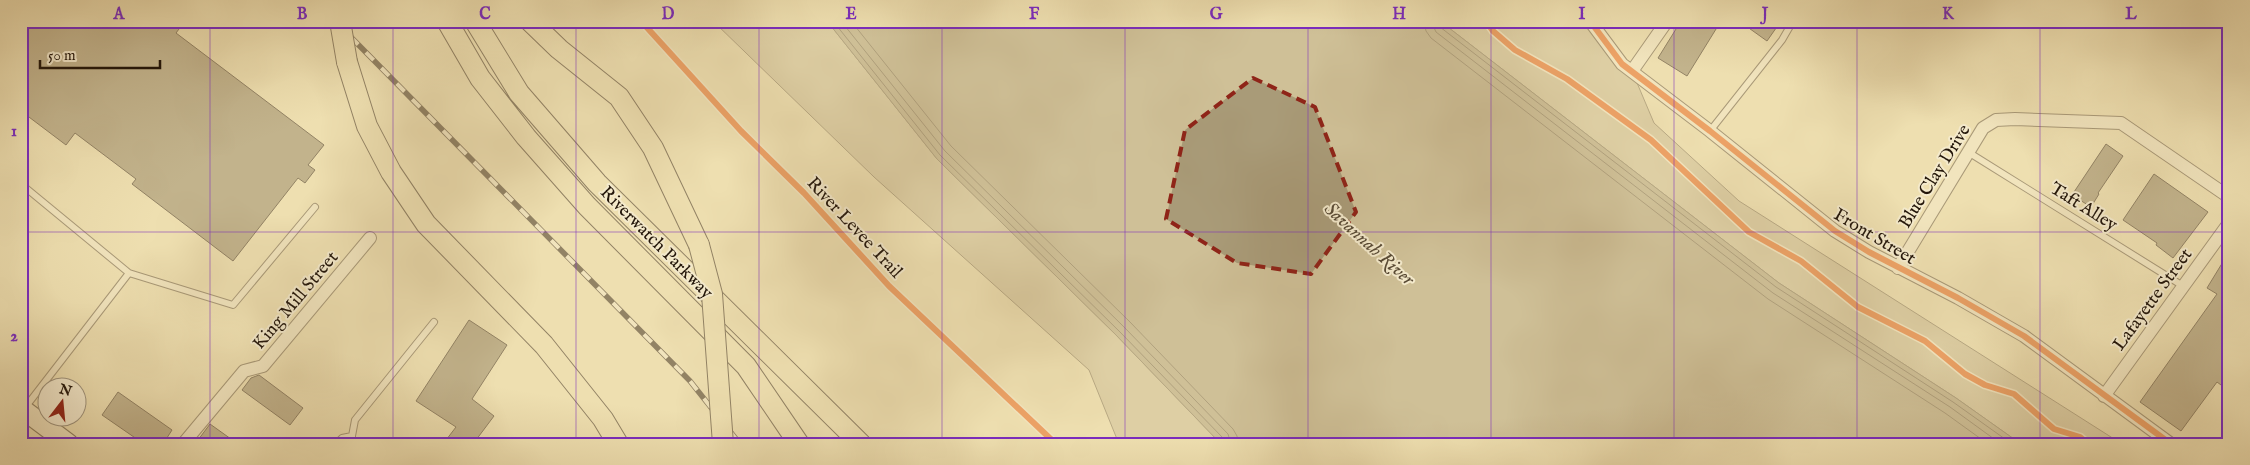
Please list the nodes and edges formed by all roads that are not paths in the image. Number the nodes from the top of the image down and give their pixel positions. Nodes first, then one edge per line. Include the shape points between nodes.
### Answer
1 (340, 21) edge
2 (447, 21) edge
3 (475, 21) edge
4 (530, 21) edge
5 (1667, 21) edge
6 (1793, 21) edge
7 (1593, 22) edge
8 (1632, 72) junction
9 (1710, 131) junction
10 (1968, 152) junction
11 (21, 184) edge
12 (2229, 197) edge
13 (315, 207) dead end
14 (2229, 223) edge
15 (370, 238) dead end
16 (1898, 268) junction
17 (129, 273) junction
18 (2183, 286) junction
19 (434, 322) dead end
20 (2104, 396) junction
21 (22, 409) edge
22 (352, 440) edge
23 (338, 442) dead end
24 (70, 444) edge
25 (183, 444) edge
26 (618, 444) edge
27 (723, 444) edge
28 (799, 444) edge
29 (861, 444) edge
30 (2171, 444) edge

1 - 26 main road, bridge via 347,62 367,126 391,172 426,224 544,345 603,419
2 - 28 main road, Riverwatch Parkway via 480,78 526,137 587,206 746,366
3 - 29 main road, Riverwatch Parkway via 519,93 597,183
4 - 27 main road, bridge via 618,97 653,148 699,245 712,294
5 - 8 street
6 - 9 lane via 1782,40
7 - 8 street, Front Street via 1622,64
8 - 9 street, Front Street
9 - 16 street, Front Street via 1835,231
10 - 12 street, Blue Clay Drive via 1982,128 1996,120 2121,123
10 - 16 street, Blue Clay Drive
10 - 18 lane, Taft Alley
11 - 17 lane
13 - 17 lane via 233,305
14 - 18 street, Lafayette Street
15 - 25 street, King Mill Street via 263,366 244,371
16 - 20 street, Front Street via 2002,323
17 - 21 lane
18 - 20 street, Lafayette Street
19 - 22 lane via 355,420
20 - 30 street, Front Street
21 - 24 main road
22 - 23 lane via 342,438

